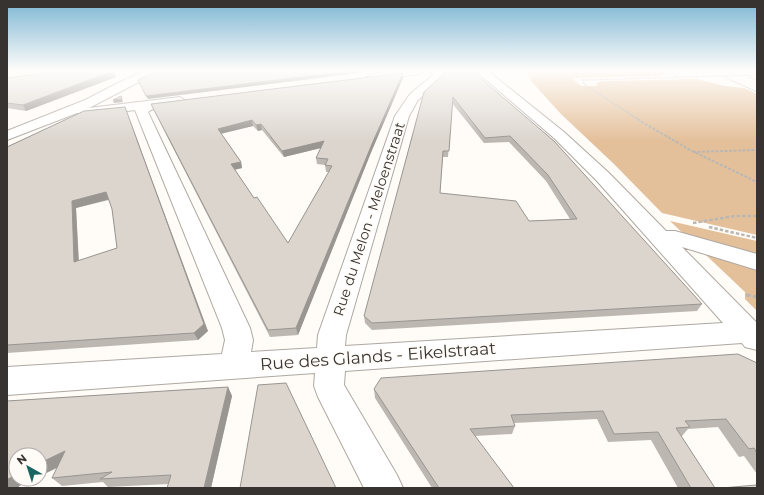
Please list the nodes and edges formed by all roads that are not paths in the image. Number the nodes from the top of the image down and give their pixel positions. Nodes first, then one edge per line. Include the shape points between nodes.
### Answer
1 (98, 94) edge
2 (416, 94) edge
3 (509, 94) edge
4 (195, 100) edge
5 (148, 105) junction
6 (82, 111) edge
7 (7, 136) edge
8 (659, 238) junction
9 (757, 262) edge
10 (753, 336) edge
11 (330, 358) junction
12 (235, 365) junction
13 (7, 381) edge
14 (384, 488) edge

1 - 7 street via 52,114 56,116
2 - 11 street, Rue du Melon - Meloenstraat via 409,101 402,116 332,335
3 - 8 street via 559,135 603,177
4 - 5 street
5 - 6 street
5 - 12 street via 141,110 236,328 239,340
8 - 9 street via 675,238
8 - 10 street
10 - 11 street, Rue des Glands - Eikelstraat
11 - 12 street, Rue des Glands - Eikelstraat
11 - 14 street via 329,386
12 - 13 street, Rue des Glands - Eikelstraat

